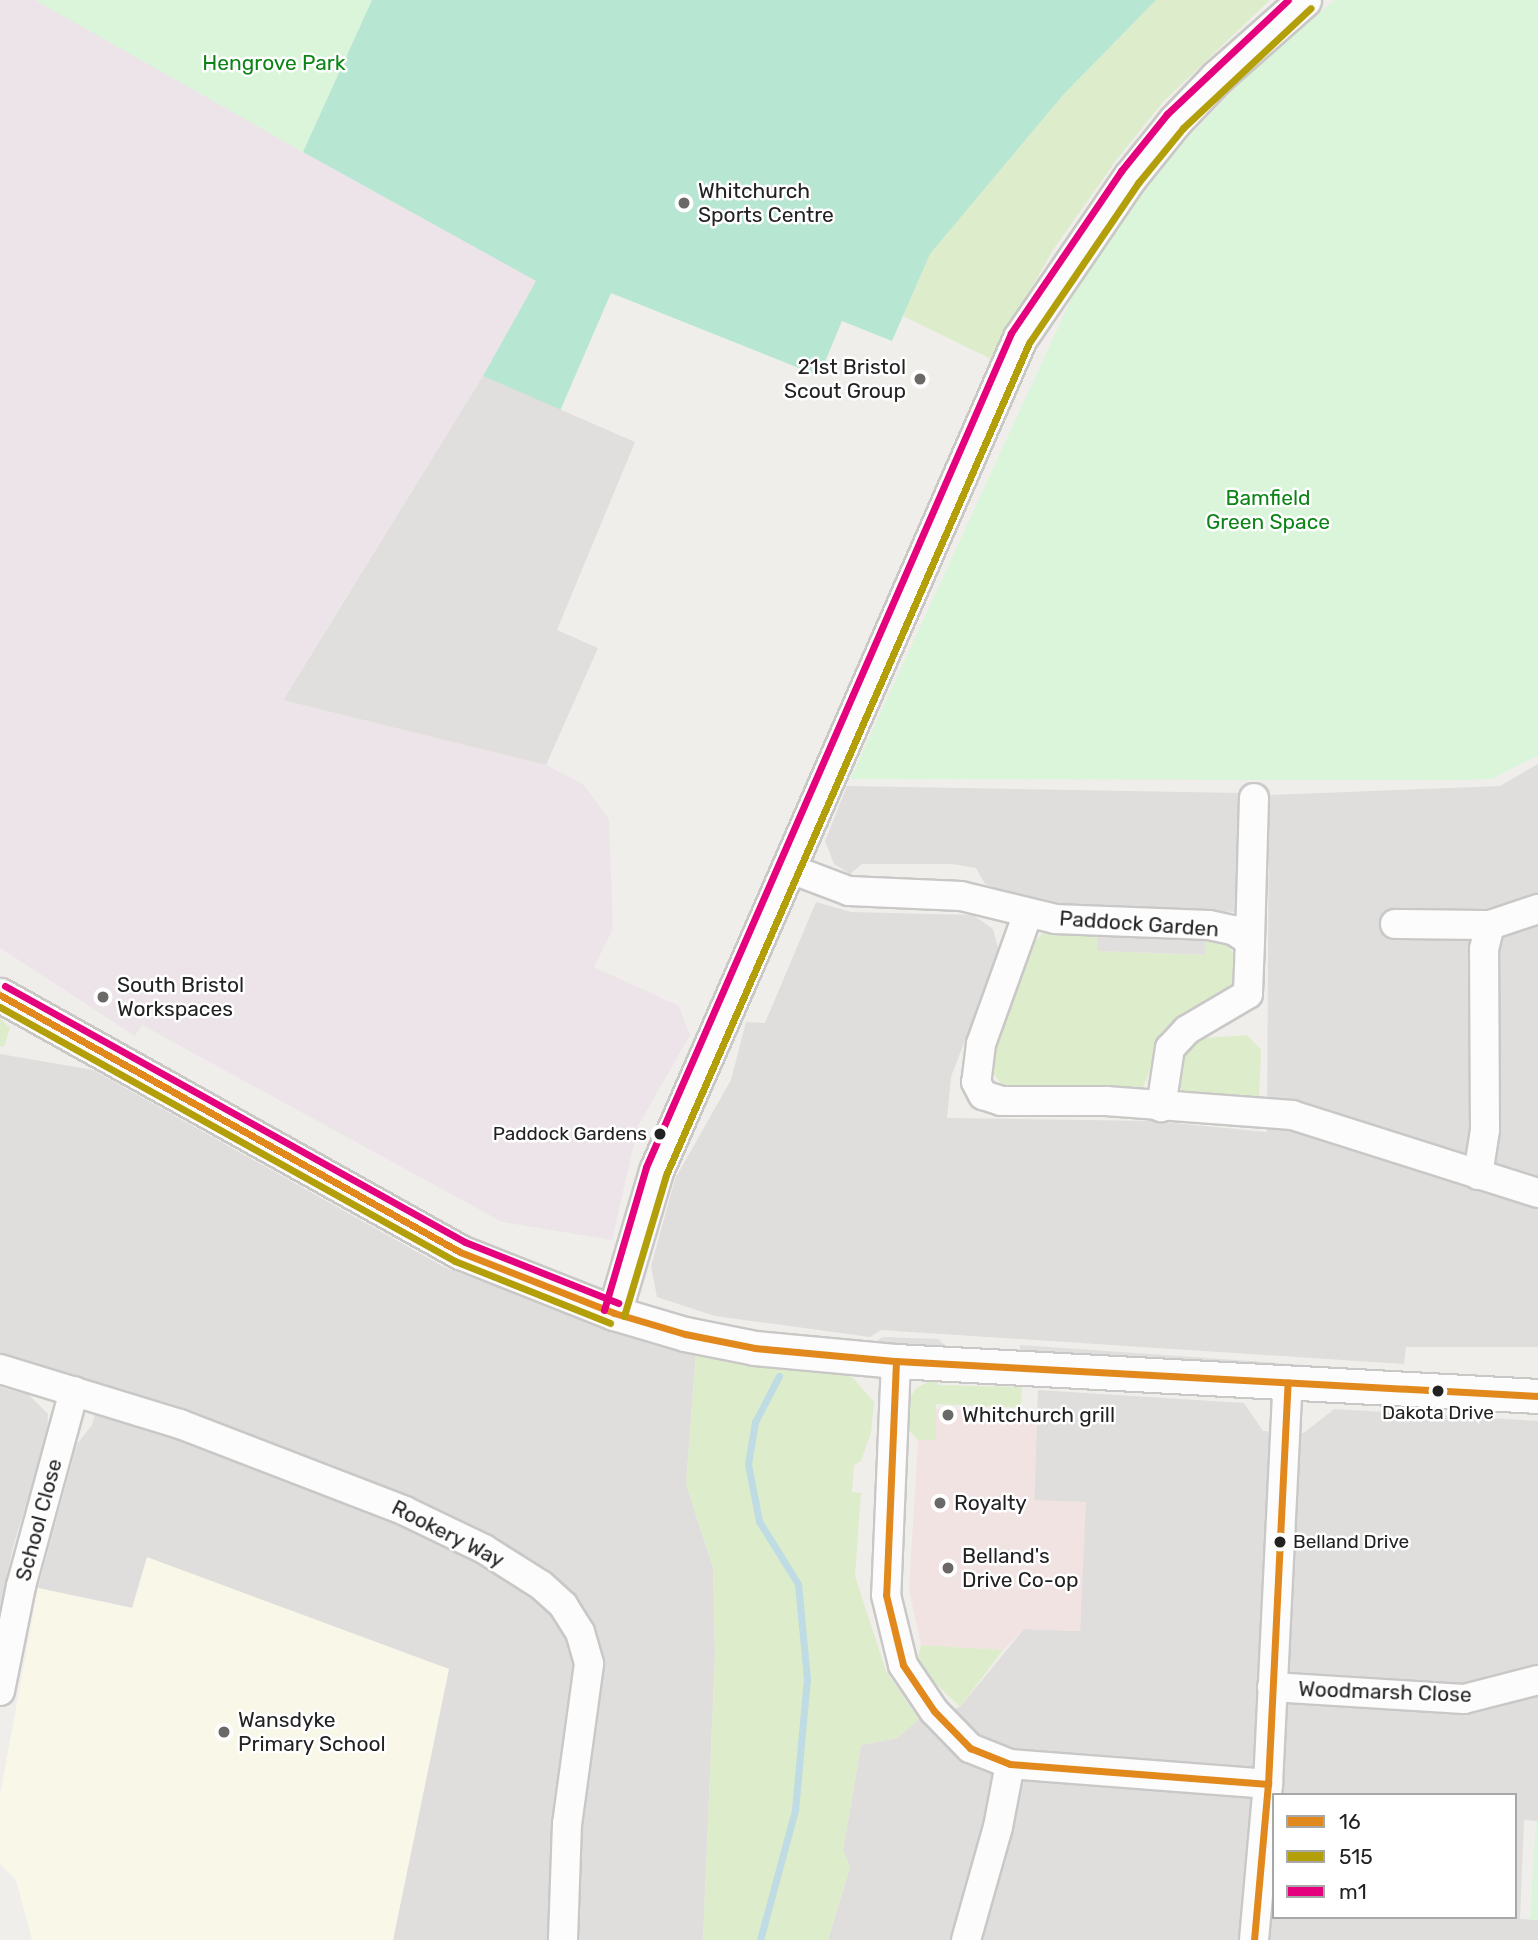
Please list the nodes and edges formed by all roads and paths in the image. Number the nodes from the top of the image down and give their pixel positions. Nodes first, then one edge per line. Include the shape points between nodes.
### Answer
1 (1304, 0) edge
2 (1255, 798) dead end
3 (788, 868) junction
4 (1538, 909) edge
5 (1027, 916) junction
6 (1395, 924) dead end
7 (1490, 925) junction
8 (1250, 941) junction
9 (0, 995) edge
10 (1161, 1107) junction
11 (1478, 1175) junction
12 (1538, 1193) edge
13 (614, 1313) junction
14 (896, 1360) junction
15 (0, 1369) edge
16 (1288, 1382) junction
17 (74, 1391) junction
18 (1538, 1396) edge
19 (1538, 1680) edge
20 (1272, 1687) junction
21 (0, 1691) edge
22 (1010, 1764) junction
23 (1268, 1784) junction
24 (562, 1940) edge
25 (966, 1940) edge
26 (1254, 1940) edge

1 - 3 street via 1175,121 1130,177 1020,338 918,582
2 - 8 street
3 - 5 street, Paddock Garden via 849,891 961,896
3 - 13 street via 656,1171
4 - 7 street
5 - 8 street, Paddock Garden via 1209,925 1233,930
5 - 10 street via 981,1044 976,1082 983,1095 1001,1101
6 - 7 street
7 - 11 street via 1483,948 1485,1130
8 - 10 street via 1248,994 1187,1030 1170,1048
9 - 13 street via 460,1252
10 - 11 street via 1312,1120
11 - 12 street
13 - 14 street via 755,1348
14 - 16 street
14 - 22 street via 886,1595 903,1665 933,1711 970,1748
15 - 17 street, Rookery Way
16 - 18 street
16 - 20 street
17 - 21 street, School Close via 21,1586
17 - 24 street, Rookery Way via 180,1424 405,1511 484,1549 541,1584 563,1605 580,1632 589,1664 567,1824
19 - 20 street, Woodmarsh Close via 1464,1699
20 - 23 street
22 - 23 street
22 - 25 street via 998,1827
23 - 26 street

